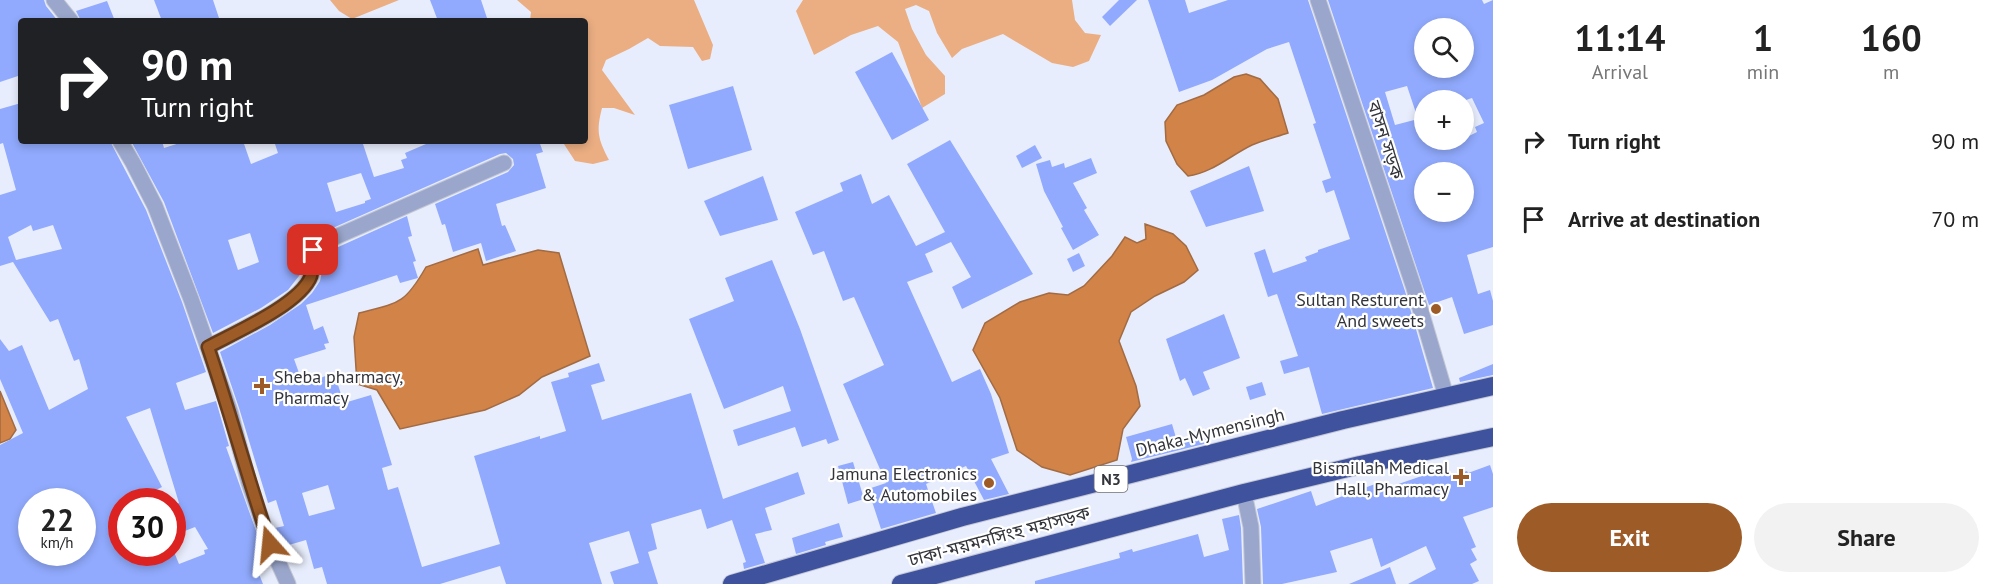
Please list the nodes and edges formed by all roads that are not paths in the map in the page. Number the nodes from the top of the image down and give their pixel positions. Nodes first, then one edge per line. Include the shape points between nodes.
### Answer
1 (54, 0) edge
2 (1318, 0) edge
3 (69, 18) edge
4 (122, 144) edge
5 (504, 163) dead end
6 (208, 347) junction
7 (1493, 386) edge
8 (1446, 396) junction
9 (1493, 436) edge
10 (1244, 493) junction
11 (934, 579) edge
12 (288, 584) edge
13 (732, 584) edge
14 (901, 584) edge
15 (1253, 584) edge

1 - 3 street
2 - 8 street, বাসন সড়ক
4 - 6 street via 155,206
5 - 6 street via 313,250 311,276 291,301
6 - 12 street via 249,483
7 - 8 highway, Dhaka-Mymensingh / N3
8 - 13 highway, Dhaka-Mymensingh / N3 via 962,516
9 - 10 highway, ঢাকা-ময়মনসিংহ মহাসড়ক
10 - 11 highway, ঢাকা-ময়মনসিংহ মহাসড়ক
10 - 15 street via 1251,527
11 - 14 highway, ঢাকা-ময়মনসিংহ মহাসড়ক

